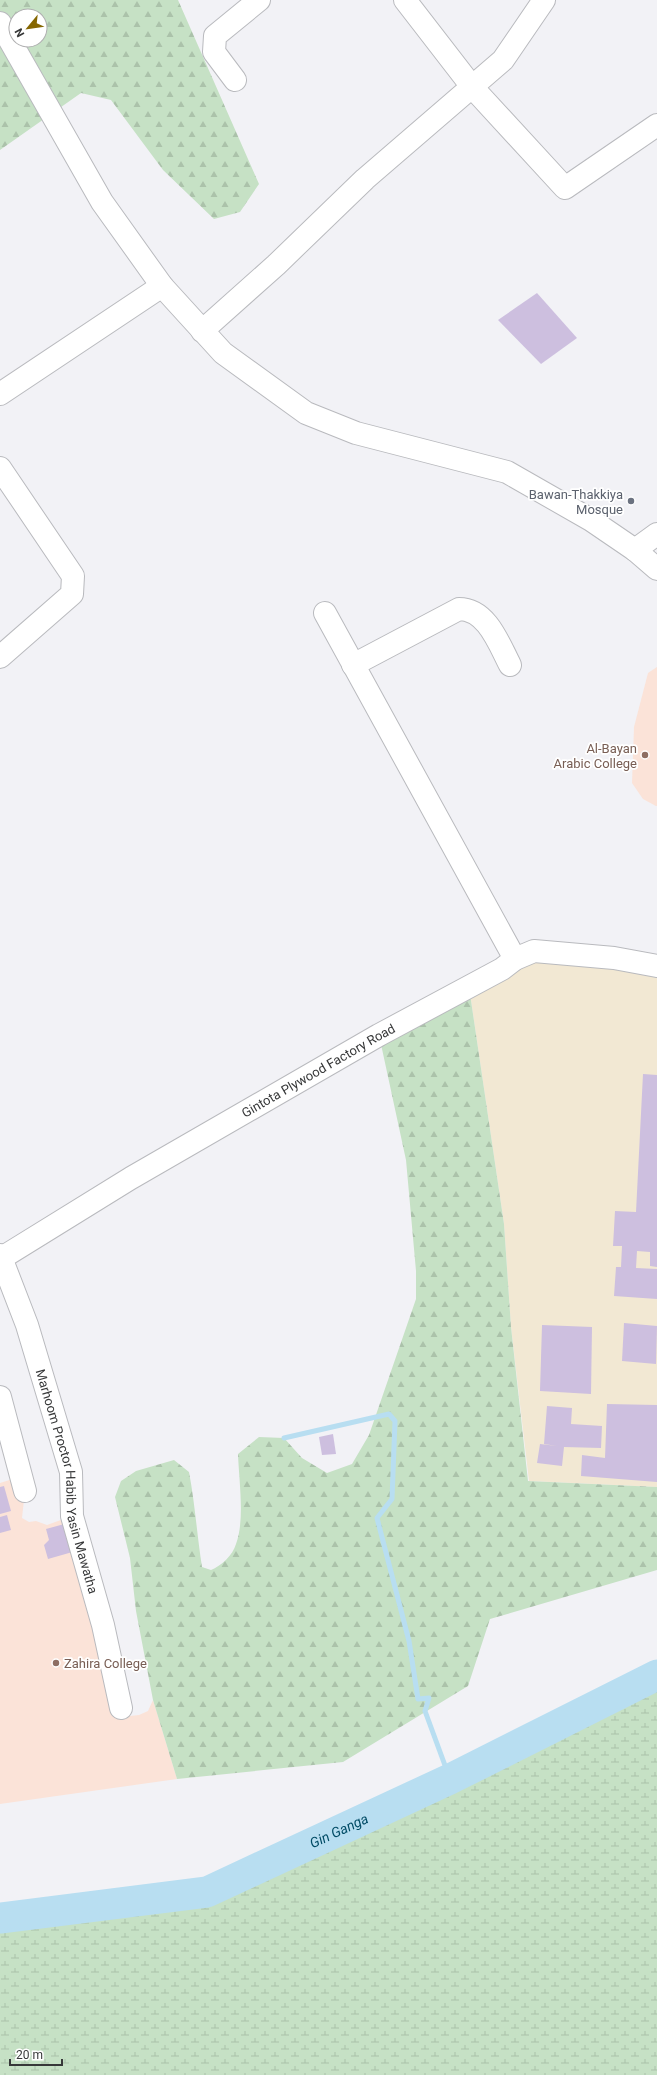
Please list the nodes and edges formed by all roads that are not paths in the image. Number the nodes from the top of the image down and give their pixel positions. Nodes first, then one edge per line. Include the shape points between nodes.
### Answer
1 (259, 0) edge
2 (405, 0) edge
3 (544, 0) edge
4 (0, 22) edge
5 (234, 80) dead end
6 (473, 88) junction
7 (657, 125) edge
8 (162, 286) junction
9 (202, 331) junction
10 (0, 394) edge
11 (0, 468) edge
12 (657, 534) edge
13 (635, 550) junction
14 (657, 569) edge
15 (325, 613) dead end
16 (0, 657) edge
17 (353, 665) junction
18 (510, 665) dead end
19 (515, 959) junction
20 (657, 966) edge
21 (1, 1258) edge
22 (0, 1397) edge
23 (25, 1491) dead end
24 (121, 1708) dead end

1 - 5 street via 216,36 214,52
2 - 6 street
3 - 6 street via 503,60
4 - 8 street via 102,202
6 - 7 street via 565,188
6 - 9 street via 366,179
8 - 9 street
8 - 10 street
9 - 13 street via 224,353 306,413 356,433 508,472 591,520
11 - 16 street via 73,576 72,594
12 - 13 street
13 - 14 street
15 - 17 street
17 - 18 street via 459,609 469,609 488,624
17 - 19 street
19 - 20 street, Gintota Plywood Factory Road via 534,951 614,958
19 - 21 street, Gintota Plywood Factory Road via 502,969 379,1035 131,1178
21 - 24 street, Marhoom Proctor Habib Yasin Mawatha via 27,1325 71,1472 72,1516 103,1625
22 - 23 street

